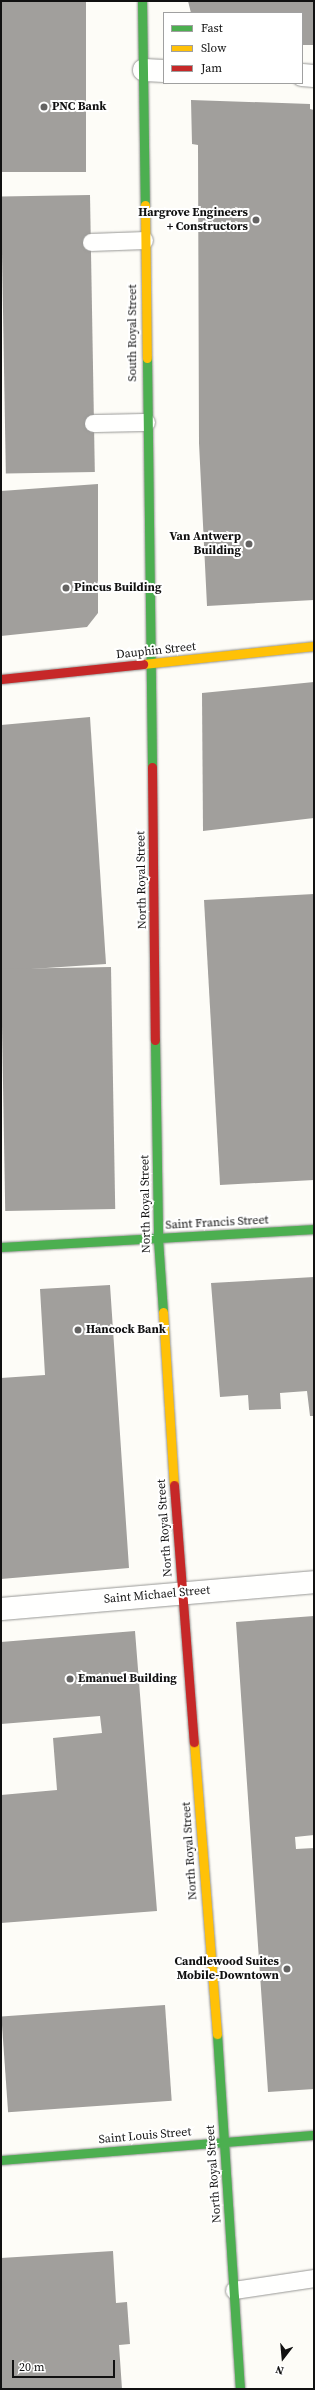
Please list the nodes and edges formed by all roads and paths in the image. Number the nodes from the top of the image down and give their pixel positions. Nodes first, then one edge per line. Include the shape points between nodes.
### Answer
1 (142, 1) edge
2 (154, 70) edge
3 (303, 75) edge
4 (314, 76) edge
5 (144, 240) junction
6 (91, 242) dead end
7 (146, 422) junction
8 (93, 423) dead end
9 (314, 646) edge
10 (151, 664) junction
11 (1, 679) edge
12 (314, 1229) edge
13 (158, 1239) junction
14 (1, 1247) edge
15 (314, 1582) edge
16 (182, 1593) junction
17 (1, 1609) edge
18 (314, 2135) edge
19 (225, 2142) junction
20 (1, 2160) edge
21 (314, 2278) edge
22 (234, 2290) junction
23 (240, 2389) edge

1 - 2 street, South Royal Street
2 - 5 street, South Royal Street
3 - 4 street
5 - 6 lane
5 - 7 street, South Royal Street
7 - 8 lane
7 - 10 street, South Royal Street
9 - 10 street, Dauphin Street
10 - 11 street, Dauphin Street
10 - 13 street, North Royal Street
12 - 13 street, Saint Francis Street
13 - 14 street, Saint Francis Street
13 - 16 street, North Royal Street
15 - 16 street, Saint Michael Street
16 - 17 street, Saint Michael Street
16 - 19 street, North Royal Street
18 - 19 street, Saint Louis Street
19 - 20 street, Saint Louis Street
19 - 22 street, North Royal Street
21 - 22 lane
22 - 23 street, North Royal Street

